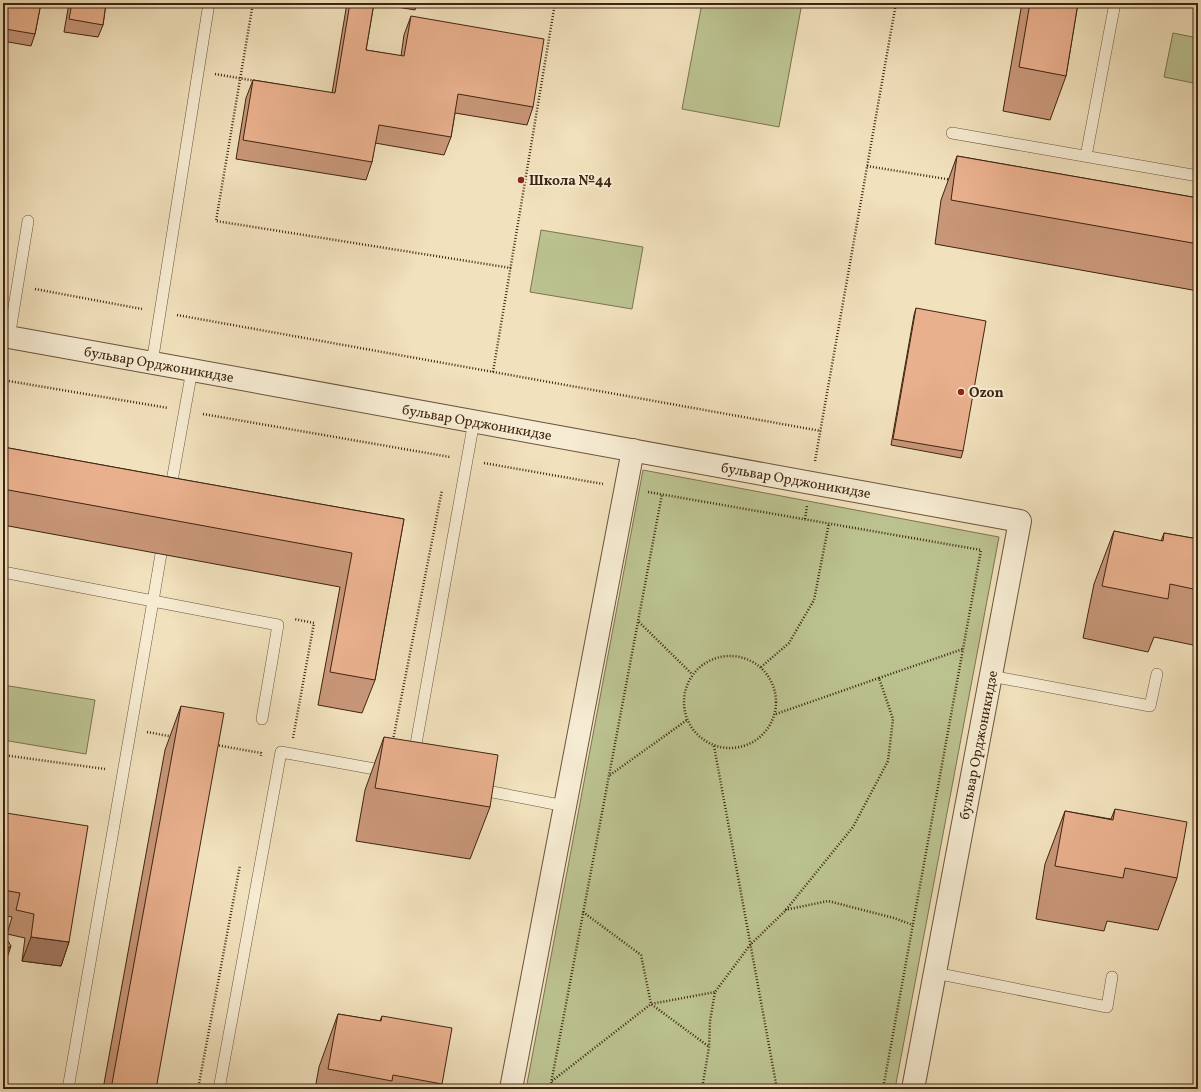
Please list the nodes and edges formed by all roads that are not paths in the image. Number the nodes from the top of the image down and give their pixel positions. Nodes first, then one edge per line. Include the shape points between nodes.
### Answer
1 (210, 3) edge
2 (1115, 3) edge
3 (952, 133) dead end
4 (1086, 156) junction
5 (1198, 176) edge
6 (28, 221) dead end
7 (6, 337) edge
8 (152, 363) junction
9 (192, 370) junction
10 (474, 421) junction
11 (632, 450) junction
12 (168, 505) edge
13 (161, 554) dead end
14 (3, 572) edge
15 (153, 601) junction
16 (1158, 674) dead end
17 (991, 676) junction
18 (262, 719) dead end
19 (413, 760) edge
20 (399, 774) edge
21 (469, 787) edge
22 (565, 806) junction
23 (935, 974) junction
24 (1112, 977) dead end
25 (68, 1089) edge
26 (219, 1089) edge
27 (511, 1089) edge
28 (913, 1089) edge

1 - 8 lane
2 - 4 lane
3 - 4 lane
4 - 5 lane
6 - 7 lane
7 - 8 street, бульвар Орджоникидзе
8 - 9 street, бульвар Орджоникидзе
9 - 10 street, бульвар Орджоникидзе
9 - 12 lane
10 - 11 street, бульвар Орджоникидзе
10 - 19 lane
11 - 17 street, бульвар Орджоникидзе via 1020,520
11 - 22 street
13 - 15 lane
14 - 15 lane
15 - 18 lane via 278,625
15 - 25 lane
16 - 17 lane via 1150,706
17 - 23 street, бульвар Орджоникидзе
20 - 26 lane via 281,752
21 - 22 lane
22 - 27 street
23 - 24 lane via 1107,1007
23 - 28 street, бульвар Орджоникидзе

